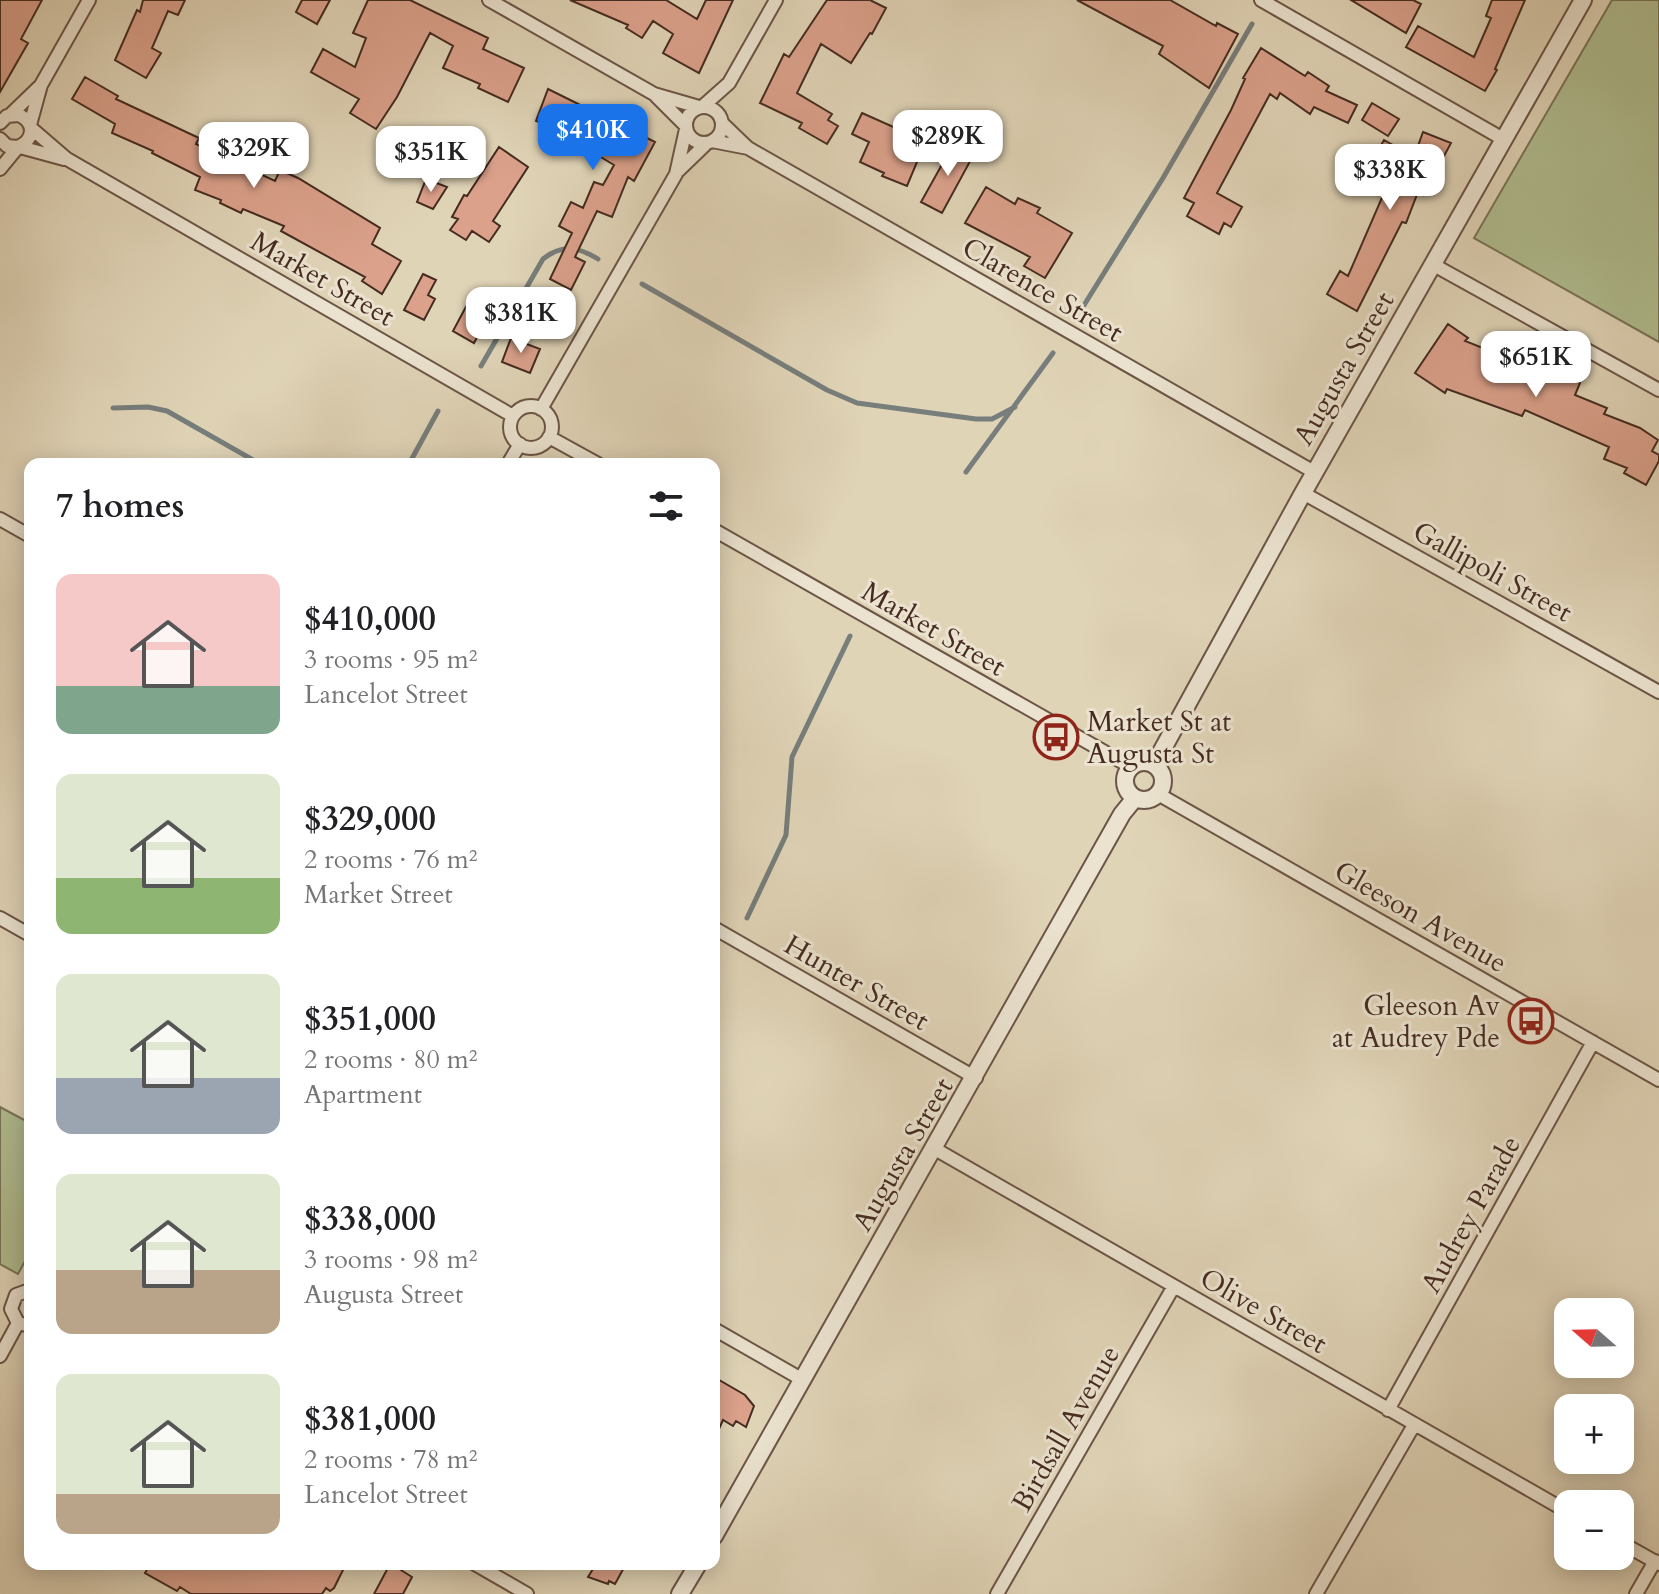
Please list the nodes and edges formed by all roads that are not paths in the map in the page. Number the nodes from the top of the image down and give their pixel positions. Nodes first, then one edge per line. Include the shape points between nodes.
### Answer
1 (89, 0) edge
2 (489, 0) edge
3 (776, 0) edge
4 (1261, 0) edge
5 (1583, 0) edge
6 (729, 83) junction
7 (41, 85) junction
8 (654, 94) junction
9 (701, 107) junction
10 (4, 117) edge
11 (722, 121) junction
12 (31, 126) junction
13 (686, 128) junction
14 (0, 139) edge
15 (1503, 139) junction
16 (710, 142) junction
17 (19, 147) junction
18 (748, 148) junction
19 (67, 159) junction
20 (0, 169) edge
21 (676, 174) junction
22 (1432, 264) junction
23 (1659, 390) edge
24 (541, 409) junction
25 (513, 416) junction
26 (549, 437) junction
27 (520, 444) junction
28 (512, 458) edge
29 (587, 458) edge
30 (1314, 472) junction
31 (1303, 493) junction
32 (0, 519) edge
33 (24, 533) edge
34 (720, 533) edge
35 (1659, 692) edge
36 (1154, 765) junction
37 (1131, 767) junction
38 (1158, 794) junction
39 (1135, 798) junction
40 (0, 918) edge
41 (720, 931) edge
42 (24, 932) edge
43 (1593, 1042) junction
44 (976, 1078) junction
45 (1659, 1080) edge
46 (935, 1149) junction
47 (1174, 1286) junction
48 (24, 1291) edge
49 (0, 1292) edge
50 (14, 1299) junction
51 (24, 1324) edge
52 (720, 1332) edge
53 (0, 1356) edge
54 (803, 1380) junction
55 (1388, 1410) junction
56 (1414, 1425) junction
57 (1554, 1504) edge
58 (720, 1525) edge
59 (1634, 1550) edge
60 (1657, 1562) edge
61 (485, 1570) edge
62 (694, 1570) edge
63 (527, 1594) edge
64 (680, 1594) edge
65 (997, 1594) edge
66 (1316, 1594) edge
67 (1636, 1594) edge

1 - 7 street
2 - 8 street
3 - 6 street
4 - 15 street
5 - 15 street, Augusta Street
6 - 9 street
6 - 11 street
7 - 10 street
7 - 12 street
8 - 9 street
8 - 13 street
9 - 11 street via 714,110
9 - 13 street via 689,115
10 - 12 street, Market Street via 22,116
11 - 16 street via 721,132
11 - 18 street, Clarence Street
12 - 17 street via 29,139
12 - 19 street, Market Street
13 - 16 street via 695,141
13 - 21 street
14 - 17 street, Market Street
15 - 22 street, Augusta Street
16 - 18 street, Clarence Street
16 - 21 street
17 - 19 street, Market Street
17 - 20 street
18 - 30 street, Clarence Street
19 - 25 street, Market Street
21 - 24 street
22 - 23 street
22 - 30 street, Augusta Street
24 - 25 street via 526,407
24 - 26 street via 550,420
25 - 27 street via 511,431
26 - 27 street via 537,446
26 - 29 street
27 - 28 street
30 - 31 street, Augusta Street
31 - 35 street, Gallipoli Street
31 - 36 street, Augusta Street
32 - 33 street
34 - 37 street, Market Street
36 - 37 street via 1142,762
36 - 38 street via 1162,775
37 - 39 street via 1126,786
38 - 39 street
38 - 43 street, Gleeson Avenue
39 - 44 street, Augusta Street
40 - 42 street
41 - 44 street, Hunter Street
43 - 45 street, Gleeson Avenue
43 - 55 street, Audrey Parade
44 - 46 street, Augusta Street
46 - 47 street, Olive Street
46 - 54 street, Augusta Street
47 - 55 street, Olive Street
47 - 65 street, Birdsall Avenue
48 - 50 street
49 - 50 street
50 - 51 street via 12,1314
51 - 53 street
52 - 54 street
54 - 58 street, Augusta Street
55 - 56 street, Olive Street
56 - 57 street, Olive Street
56 - 66 street
59 - 60 street
60 - 67 street
61 - 63 street
62 - 64 street

